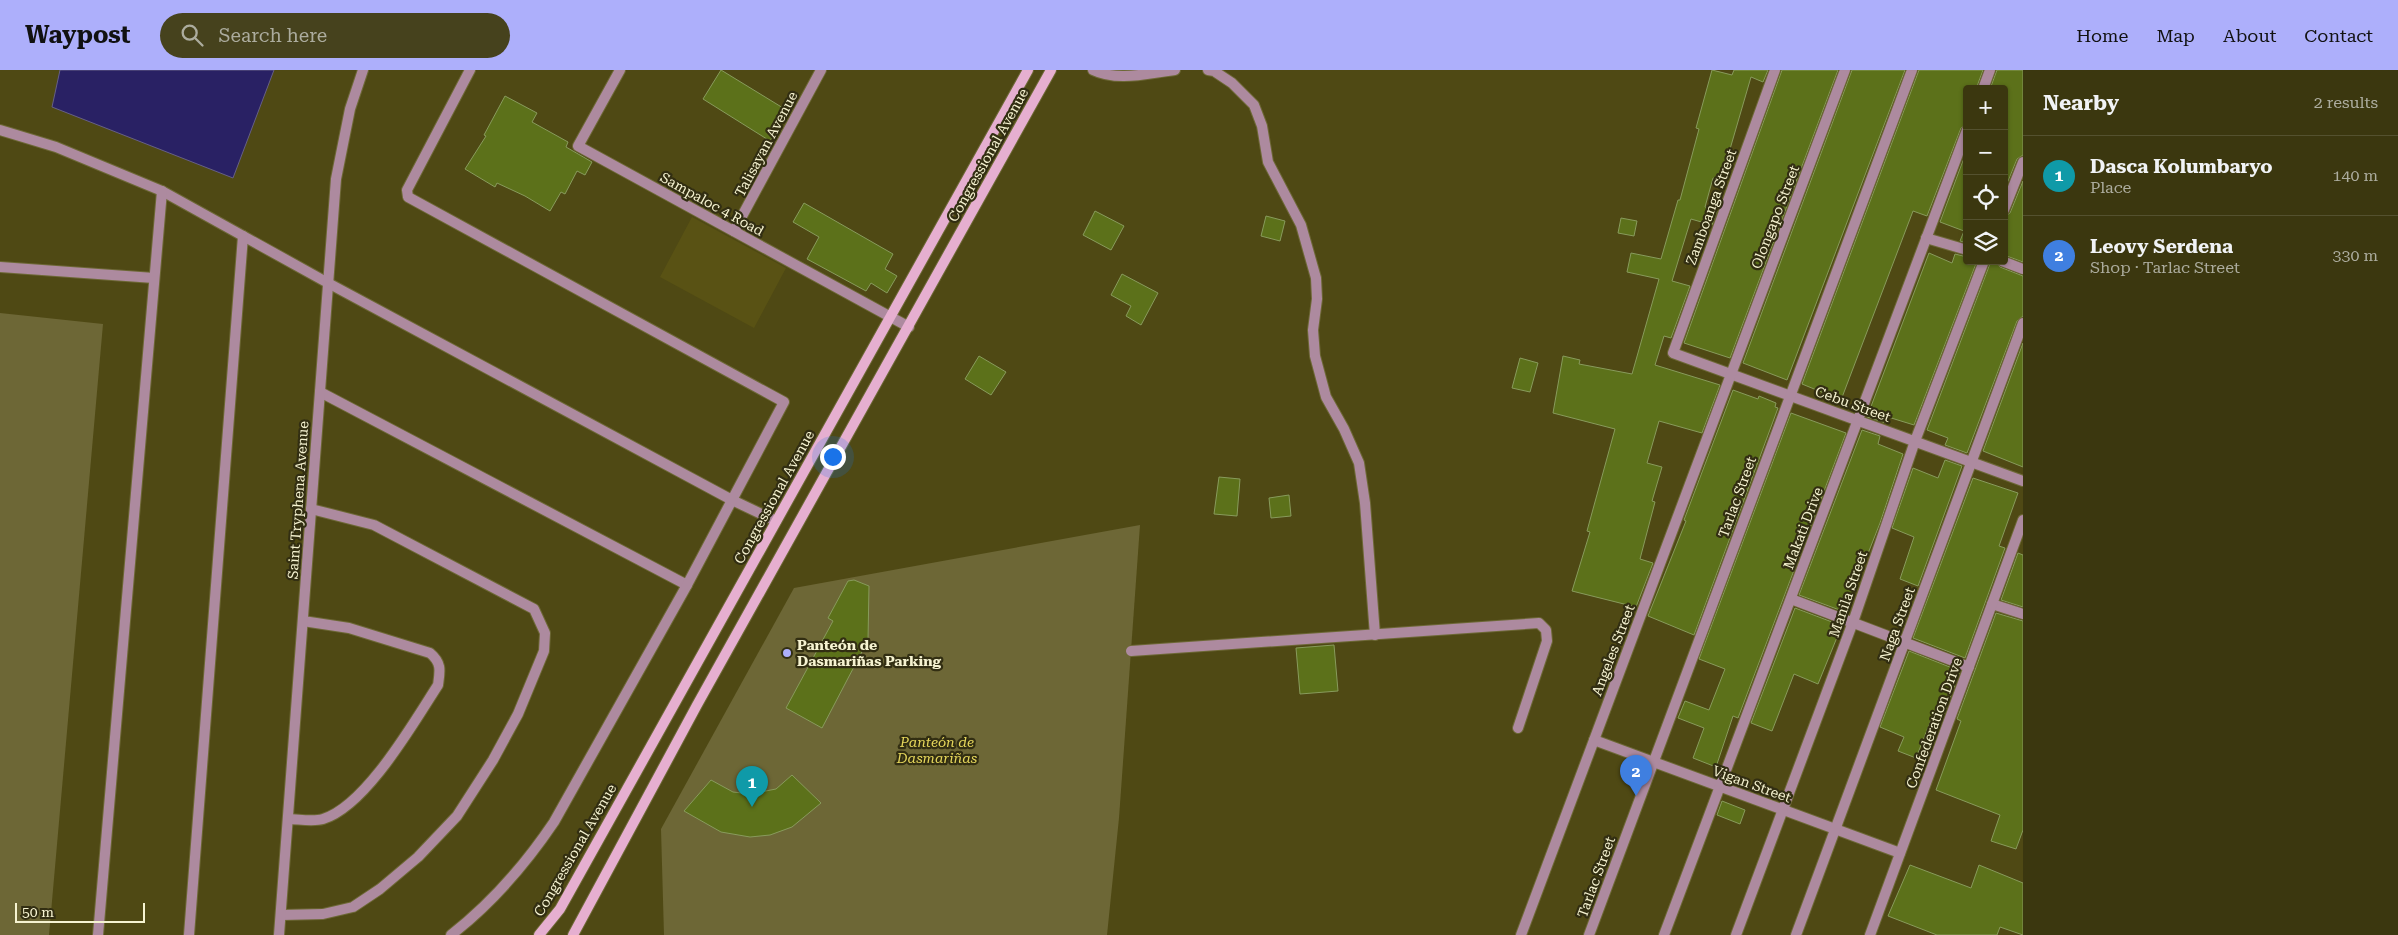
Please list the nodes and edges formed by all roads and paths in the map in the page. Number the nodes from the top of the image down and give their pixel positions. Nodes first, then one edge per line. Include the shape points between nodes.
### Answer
1 (363, 70) edge
2 (470, 70) edge
3 (620, 70) edge
4 (821, 70) edge
5 (1028, 70) edge
6 (1051, 70) edge
7 (1093, 70) edge
8 (1175, 70) edge
9 (1208, 70) edge
10 (1775, 70) edge
11 (1845, 70) edge
12 (1912, 70) edge
13 (1990, 70) edge
14 (1984, 85) edge
15 (0, 130) edge
16 (1963, 141) edge
17 (2023, 162) edge
18 (162, 191) junction
19 (2008, 200) edge
20 (734, 231) junction
21 (243, 236) junction
22 (1926, 238) junction
23 (1963, 249) edge
24 (2008, 263) edge
25 (1982, 265) edge
26 (0, 267) edge
27 (2023, 269) edge
28 (154, 278) junction
29 (328, 283) junction
30 (891, 317) junction
31 (2023, 323) edge
32 (909, 327) junction
33 (1673, 352) joint
34 (1731, 374) junction
35 (320, 392) junction
36 (1790, 395) junction
37 (1858, 420) junction
38 (1915, 441) junction
39 (1972, 462) junction
40 (2023, 480) edge
41 (732, 500) junction
42 (311, 509) junction
43 (2023, 520) edge
44 (776, 522) junction
45 (687, 585) junction
46 (1791, 599) junction
47 (1992, 604) junction
48 (2023, 614) edge
49 (303, 621) junction
50 (1853, 622) junction
51 (1375, 635) junction
52 (1905, 642) junction
53 (1131, 651) dead end
54 (1969, 667) junction
55 (1518, 728) dead end
56 (1594, 740) junction
57 (1653, 762) junction
58 (1720, 786) junction
59 (1782, 810) junction
60 (288, 819) junction
61 (1835, 829) junction
62 (1900, 853) junction
63 (281, 915) junction
64 (98, 935) edge
65 (189, 935) edge
66 (280, 935) edge
67 (451, 935) edge
68 (539, 935) edge
69 (573, 935) edge
70 (1521, 935) edge
71 (1589, 935) edge
72 (1664, 935) edge
73 (1736, 935) edge
74 (1796, 935) edge
75 (1870, 935) edge

1 - 29 street, Saint Tryphena Avenue via 350,109 336,179
2 - 41 street via 407,190 408,197 784,402
3 - 20 street, Sampaloc 4 Road via 578,146
4 - 20 street, Talisayan Avenue
5 - 30 main road, Congressional Avenue
6 - 32 main road, Congressional Avenue
7 - 8 street via 1129,76
9 - 51 street via 1232,83 1254,105 1262,126 1268,162 1301,225 1316,278 1315,356 1326,397 1359,463
10 - 33 street, Zamboanga Street
11 - 34 street, Olongapo Street
12 - 36 street, Tarlac Street
13 - 14 street
15 - 18 street via 56,147
16 - 22 street, Makati Drive
17 - 19 street
18 - 21 street
18 - 28 street
20 - 30 street, Sampaloc 4 Road
21 - 29 street
21 - 65 street
22 - 23 street
22 - 37 street, Makati Drive
24 - 27 street
25 - 38 street, Manila Street
26 - 28 street
28 - 64 street
29 - 35 street, Saint Tryphena Avenue
29 - 41 street
30 - 32 street, Sampaloc 4 Road
30 - 44 main road, Congressional Avenue
31 - 39 street, Naga Street
32 - 69 main road, Congressional Avenue via 696,705
33 - 34 street, Cebu Street
34 - 36 street, Cebu Street
34 - 56 street, Angeles Street
35 - 42 street, Saint Tryphena Avenue
35 - 45 street
36 - 37 street, Cebu Street
36 - 57 street, Tarlac Street
37 - 38 street, Cebu Street
37 - 46 street, Makati Drive
38 - 39 street, Cebu Street
38 - 50 street, Manila Street
39 - 40 street, Cebu Street
39 - 52 street, Naga Street
41 - 44 street
41 - 45 street
42 - 49 street, Saint Tryphena Avenue
42 - 63 street via 374,525 534,609 545,633 544,651 518,714 493,760 456,816 418,857 353,907 323,914
43 - 47 street, Confederation Drive
44 - 68 main road, Congressional Avenue via 560,909
45 - 67 street via 554,822 504,887
46 - 50 street
46 - 58 street, Makati Drive
47 - 48 street
47 - 54 street, Confederation Drive
49 - 60 street, Saint Tryphena Avenue
49 - 60 street via 349,628 430,653 438,660 440,670 438,685 382,770 341,809 322,819
50 - 52 street
50 - 59 street, Manila Street
51 - 53 street
51 - 55 street via 1539,623 1546,630 1547,641
52 - 54 street
52 - 61 street, Naga Street
54 - 62 street, Confederation Drive
56 - 57 street, Vigan Street
56 - 70 street, Angeles Street
57 - 58 street, Vigan Street
57 - 71 street, Tarlac Street
58 - 59 street, Vigan Street
58 - 72 street, Makati Drive
59 - 61 street, Vigan Street
59 - 73 street, Manila Street
60 - 63 street, Saint Tryphena Avenue
61 - 62 street, Vigan Street
61 - 74 street, Naga Street
62 - 75 street, Confederation Drive
63 - 66 street, Saint Tryphena Avenue

